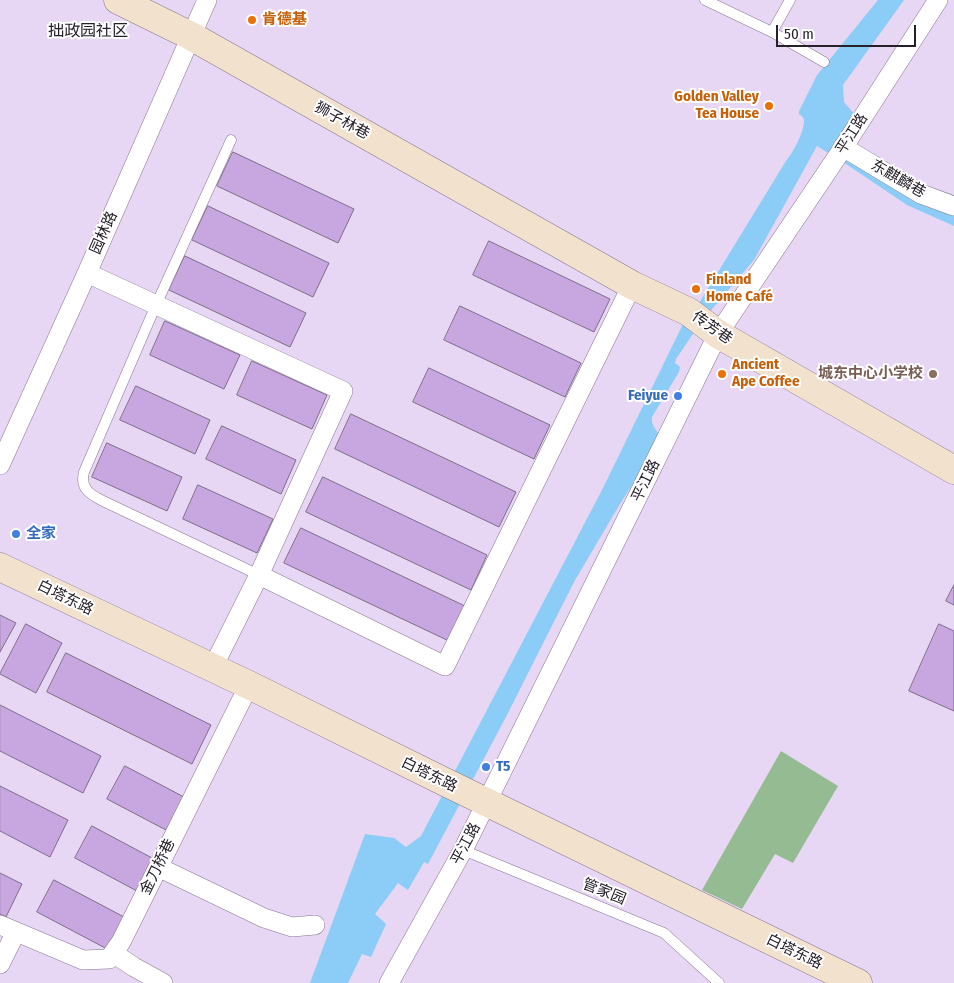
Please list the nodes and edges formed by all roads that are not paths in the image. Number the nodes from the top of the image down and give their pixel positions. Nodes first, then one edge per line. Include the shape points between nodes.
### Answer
1 (118, 0) edge
2 (207, 0) edge
3 (705, 0) edge
4 (790, 0) edge
5 (938, 0) edge
6 (772, 32) junction
7 (191, 36) junction
8 (824, 62) dead end
9 (231, 140) dead end
10 (840, 152) junction
11 (954, 206) edge
12 (492, 207) joint
13 (87, 273) junction
14 (632, 286) junction
15 (156, 305) junction
16 (704, 323) junction
17 (0, 465) edge
18 (954, 470) edge
19 (0, 567) edge
20 (259, 575) junction
21 (212, 668) junction
22 (249, 685) junction
23 (482, 800) junction
24 (463, 850) junction
25 (158, 868) junction
26 (315, 925) dead end
27 (8, 929) edge
28 (113, 953) junction
29 (0, 964) edge
30 (163, 983) edge
31 (389, 983) edge
32 (719, 983) edge
33 (858, 983) edge

1 - 7 main road, 狮子林巷
2 - 7 street, 园林路
3 - 6 lane
4 - 6 lane
5 - 10 street, 平江路
6 - 8 lane
7 - 12 main road, 狮子林巷
7 - 13 street, 园林路
9 - 15 lane
10 - 11 street, 东麒麟巷 via 921,194
10 - 16 street, 平江路
12 - 14 main road, 传芳巷
13 - 15 street
13 - 17 street, 园林路
14 - 16 main road, 传芳巷
14 - 20 street via 445,666
15 - 20 lane via 82,481 88,492 103,502
15 - 20 street via 343,391
16 - 18 main road, 传芳巷
16 - 23 street, 平江路
19 - 21 main road, 白塔东路
20 - 21 street
21 - 22 main road, 白塔东路
22 - 23 main road, 白塔东路
22 - 25 street, 金刀桥巷
23 - 24 street, 平江路
23 - 33 main road, 白塔东路
24 - 31 street, 平江路
24 - 32 lane, 管家园 via 664,933
25 - 26 street via 264,918 292,927
25 - 28 street, 金刀桥巷
27 - 28 street via 83,960 109,959
27 - 29 street
28 - 30 street

